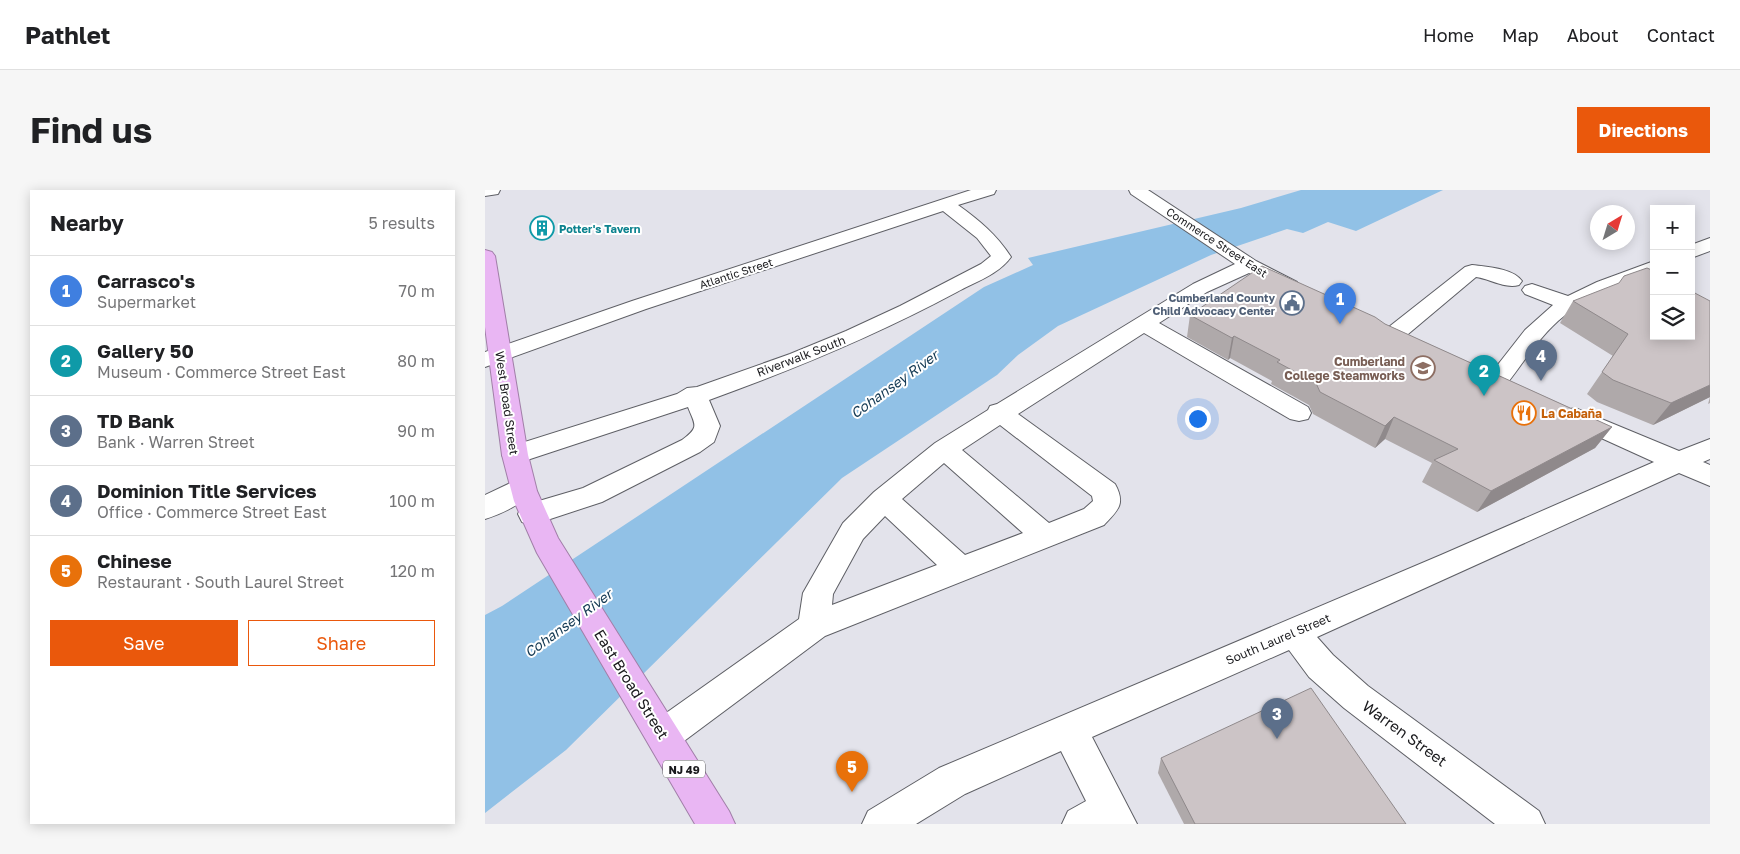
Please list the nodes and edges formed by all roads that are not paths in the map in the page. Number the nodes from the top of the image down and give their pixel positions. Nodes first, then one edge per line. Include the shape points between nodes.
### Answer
1 (491, 190) edge
2 (988, 190) edge
3 (1137, 190) edge
4 (485, 192) edge
5 (945, 204) junction
6 (1710, 244) edge
7 (1695, 250) edge
8 (485, 256) edge
9 (1242, 260) junction
10 (1650, 269) edge
11 (1512, 281) dead end
12 (1532, 290) dead end
13 (1306, 294) edge
14 (1571, 304) junction
15 (1143, 323) junction
16 (1414, 345) edge
17 (493, 358) edge
18 (1497, 381) edge
19 (695, 394) junction
20 (1551, 405) edge
21 (999, 412) junction
22 (1299, 413) dead end
23 (1710, 448) edge
24 (944, 449) junction
25 (515, 455) junction
26 (1679, 462) junction
27 (1710, 476) edge
28 (521, 488) junction
29 (884, 499) junction
30 (485, 508) edge
31 (532, 514) junction
32 (1045, 536) junction
33 (547, 545) joint
34 (961, 569) junction
35 (815, 626) junction
36 (1294, 632) junction
37 (657, 725) junction
38 (1069, 730) junction
39 (1103, 819) edge
40 (716, 824) edge
41 (881, 824) edge
42 (1526, 824) edge

1 - 4 street
2 - 5 street, Atlantic Street
3 - 9 street, Commerce Street East
5 - 17 street, Atlantic Street via 639,305
5 - 19 street, Riverwalk South via 996,248 1001,257 995,265 887,322 759,373
6 - 7 street
8 - 17 highway, West Broad Street / NJ 49
9 - 13 street, Commerce Street East
9 - 15 street
10 - 14 street
11 - 16 street via 1472,271 1426,310 1384,331
12 - 14 street
14 - 18 street via 1549,319
15 - 21 street
15 - 22 street
17 - 25 highway, West Broad Street / NJ 49
19 - 25 street, Riverwalk South
19 - 31 street via 708,426 705,436 592,495
20 - 26 street
21 - 24 street
21 - 32 street via 1105,491 1107,504 1094,517
23 - 26 street, South Laurel Street
24 - 29 street
24 - 32 street
25 - 28 highway, West Broad Street / NJ 49
26 - 27 street
26 - 36 street, South Laurel Street
28 - 30 street
28 - 31 highway, West Broad Street / NJ 49
29 - 34 street
29 - 35 street via 853,532 819,593
31 - 33 highway, West Broad Street / NJ 49
32 - 34 street
33 - 37 highway, East Broad Street / NJ 49
34 - 35 street
35 - 37 street
36 - 38 street, South Laurel Street
36 - 42 street, Warren Street via 1321,666 1356,697
37 - 40 highway, East Broad Street / NJ 49
38 - 39 street
38 - 41 street, South Laurel Street via 952,782

